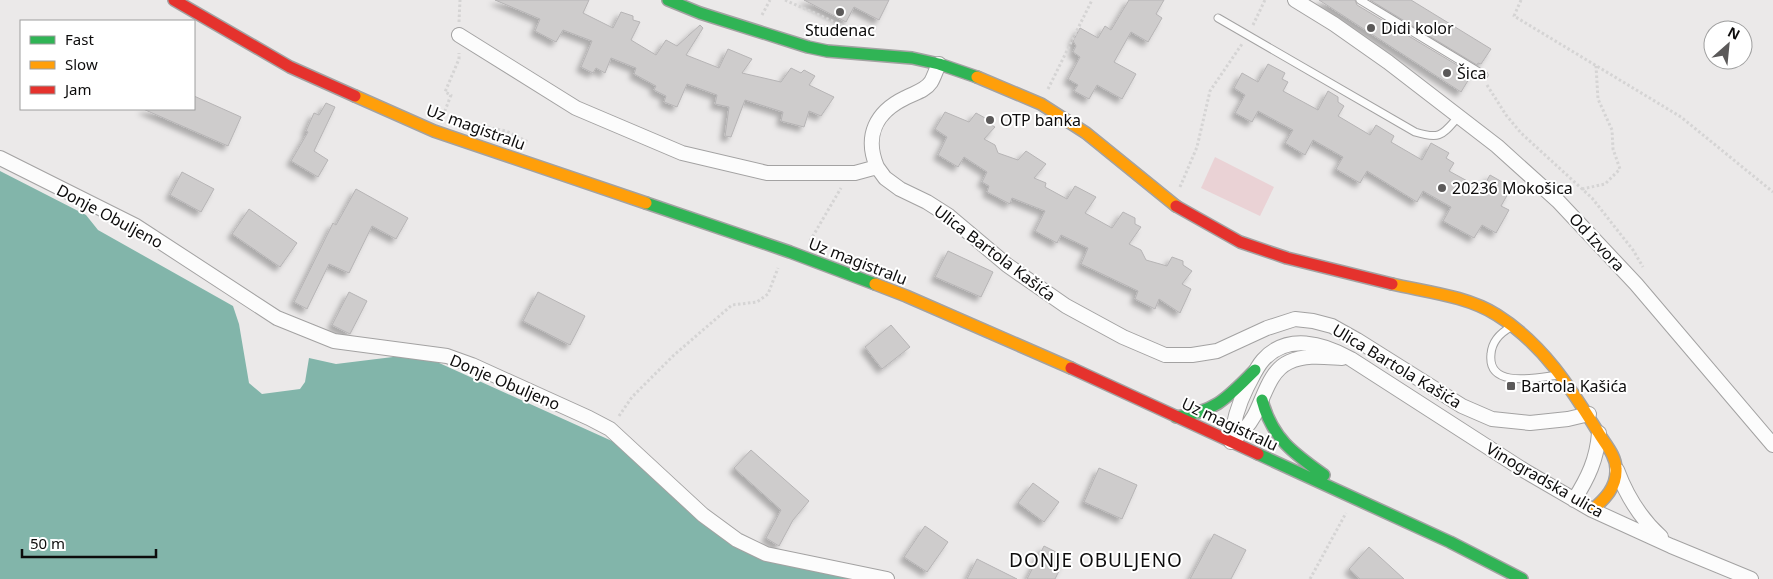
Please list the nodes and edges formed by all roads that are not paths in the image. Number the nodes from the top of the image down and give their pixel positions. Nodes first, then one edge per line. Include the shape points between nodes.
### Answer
1 (174, 0) edge
2 (668, 0) edge
3 (1295, 0) edge
4 (1360, 0) edge
5 (1218, 18) dead end
6 (459, 35) dead end
7 (938, 64) junction
8 (1484, 75) road end
9 (1459, 116) junction
10 (0, 158) edge
11 (877, 168) junction
12 (1513, 325) junction
13 (1351, 359) junction
14 (1255, 370) junction
15 (1560, 375) junction
16 (1262, 400) junction
17 (1589, 414) junction
18 (1176, 417) junction
19 (1599, 433) junction
20 (1231, 442) junction
21 (1773, 445) edge
22 (1616, 468) junction
23 (1574, 500) junction
24 (1364, 503) junction
25 (1592, 510) junction
26 (1671, 546) junction
27 (887, 579) edge
28 (1522, 579) edge
29 (1751, 579) edge

1 - 18 main road, Uz magistralu via 290,67 434,131 790,252 906,296
2 - 7 main road via 808,47 912,58
3 - 9 street, Od Izvora via 1357,40
4 - 8 lane
5 - 9 lane via 1415,132 1431,137 1444,133
6 - 11 street via 576,108 682,153 767,173 855,173
7 - 11 street via 931,82 922,91 888,108 879,118 871,145
7 - 12 main road via 1041,104 1086,133 1173,204 1240,242 1287,258 1476,304
9 - 21 street, Od Izvora via 1558,201 1636,284
10 - 27 street, Donje Obuljeno via 136,226 277,318 334,341 447,356 610,429 703,515 737,540 766,554
11 - 17 street, Ulica Bartola Kašića via 885,178 949,216 1006,265 1066,306 1165,355 1217,351 1267,328 1295,320 1313,321 1332,326 1462,406 1492,420 1530,423
12 - 15 main road via 1530,339
12 - 15 lane via 1494,342 1490,359 1494,370 1514,380
13 - 14 street, Vinogradska ulica via 1337,351 1300,342 1279,347
13 - 16 street, Vinogradska ulica via 1318,356 1287,362 1275,372
13 - 23 street, Vinogradska ulica
14 - 18 main road via 1217,406 1193,416
14 - 20 street, Vinogradska ulica via 1235,417
15 - 17 main road
16 - 20 street, Vinogradska ulica via 1248,426
16 - 24 main road via 1266,417 1286,446
17 - 19 main road
18 - 20 main road, Uz magistralu
19 - 22 main road
19 - 23 street via 1594,462
20 - 24 main road, Uz magistralu
22 - 25 main road via 1610,492
22 - 26 street via 1632,505
23 - 25 street, Vinogradska ulica
24 - 28 main road, Uz magistralu
25 - 26 street, Vinogradska ulica
26 - 29 street, Vinogradska ulica

